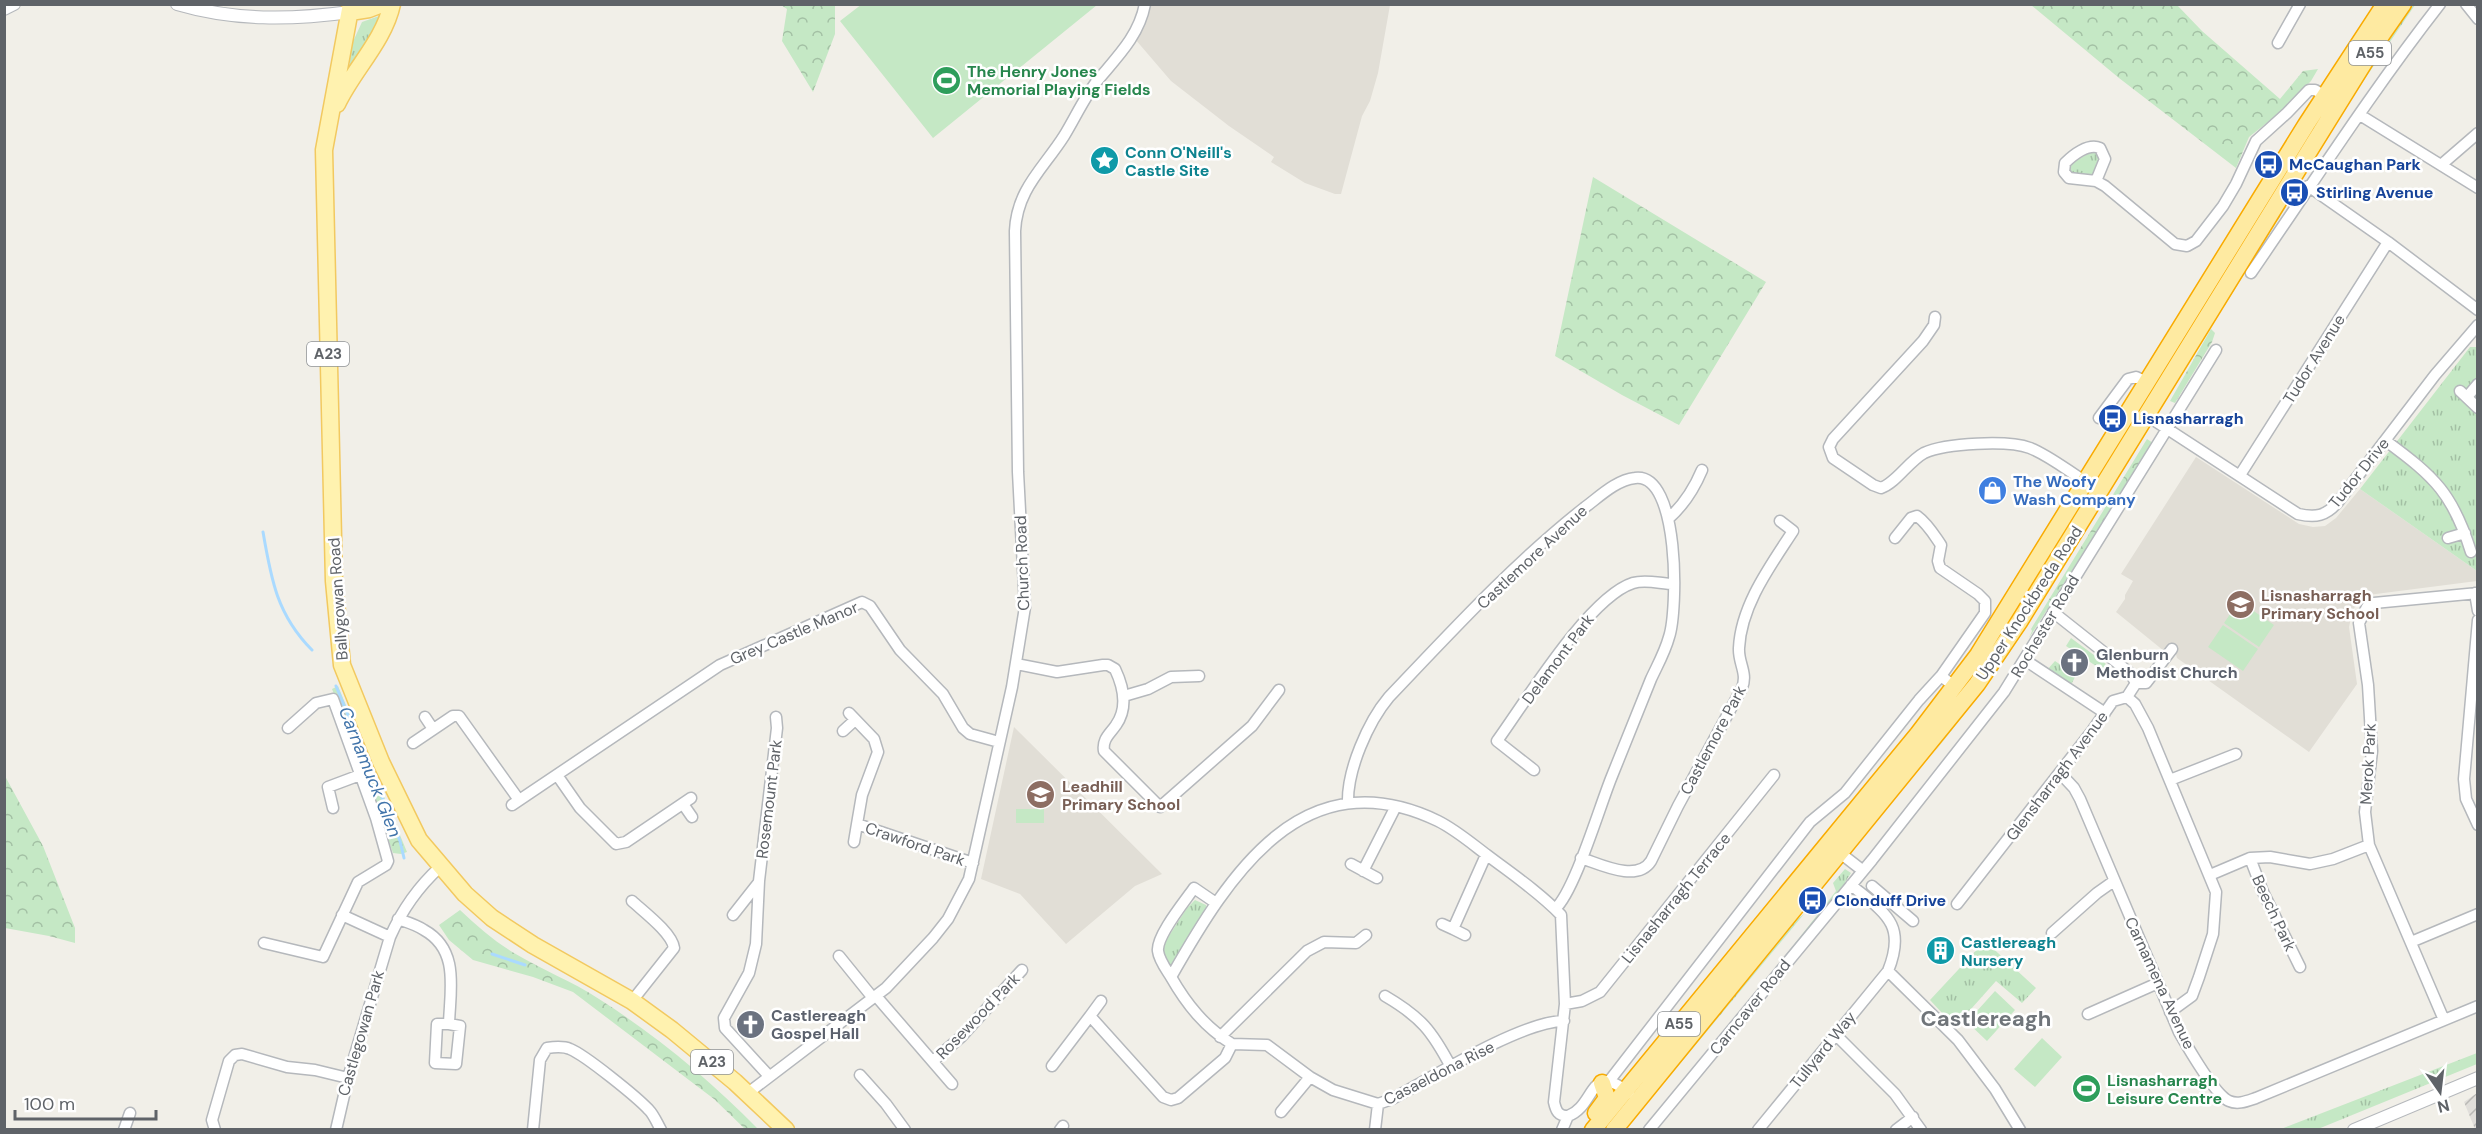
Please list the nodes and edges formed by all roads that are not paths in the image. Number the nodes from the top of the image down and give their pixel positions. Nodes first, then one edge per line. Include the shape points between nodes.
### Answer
1 (14, 4) edge
2 (177, 4) edge
3 (1145, 4) edge
4 (2300, 4) edge
5 (2385, 4) edge
6 (2403, 4) edge
7 (2440, 4) edge
8 (2466, 4) edge
9 (367, 6) edge
10 (4, 9) edge
11 (2478, 19) edge
12 (2278, 43) dead end
13 (2332, 99) junction
14 (2360, 115) junction
15 (329, 124) junction
16 (2478, 133) edge
17 (2441, 165) junction
18 (2096, 181) dead end
19 (2308, 186) junction
20 (2478, 188) edge
21 (2388, 242) junction
22 (2251, 273) dead end
23 (2478, 310) edge
24 (1935, 317) dead end
25 (2478, 325) edge
26 (2216, 350) dead end
27 (2147, 382) junction
28 (2478, 384) edge
29 (2478, 408) edge
30 (2099, 418) dead end
31 (2157, 422) junction
32 (2386, 441) junction
33 (1702, 470) dead end
34 (2240, 475) junction
35 (2086, 482) junction
36 (1668, 519) junction
37 (1780, 521) dead end
38 (2465, 533) junction
39 (1895, 538) dead end
40 (2448, 538) dead end
41 (2471, 552) dead end
42 (1674, 584) junction
43 (2476, 593) edge
44 (2478, 611) edge
45 (2053, 612) junction
46 (2478, 620) edge
47 (2172, 650) dead end
48 (2025, 660) junction
49 (1016, 664) junction
50 (1199, 676) dead end
51 (1941, 676) junction
52 (2136, 683) junction
53 (1955, 687) junction
54 (1279, 690) dead end
55 (1124, 696) junction
56 (2127, 697) junction
57 (2105, 712) junction
58 (425, 717) dead end
59 (776, 717) dead end
60 (288, 728) dead end
61 (433, 729) junction
62 (843, 731) dead end
63 (999, 742) junction
64 (413, 743) dead end
65 (2236, 754) dead end
66 (1534, 770) dead end
67 (2060, 773) junction
68 (360, 775) junction
69 (557, 775) junction
70 (1774, 775) dead end
71 (2170, 780) junction
72 (1348, 803) junction
73 (1395, 807) junction
74 (333, 808) dead end
75 (692, 817) dead end
76 (857, 824) junction
77 (2478, 825) edge
78 (854, 842) dead end
79 (2369, 845) junction
80 (1486, 855) junction
81 (1846, 857) junction
82 (1581, 858) junction
83 (2250, 858) junction
84 (973, 863) junction
85 (1351, 864) dead end
86 (440, 867) junction
87 (1364, 870) junction
88 (2210, 875) junction
89 (1377, 878) dead end
90 (759, 881) junction
91 (2114, 881) junction
92 (1851, 885) junction
93 (1872, 886) dead end
94 (1886, 898) junction
95 (632, 901) dead end
96 (1216, 903) junction
97 (1957, 904) dead end
98 (1877, 907) junction
99 (1555, 909) junction
100 (2478, 914) edge
101 (342, 915) junction
102 (733, 915) dead end
103 (398, 919) junction
104 (1913, 921) dead end
105 (1442, 924) dead end
106 (1453, 929) junction
107 (2052, 933) dead end
108 (1366, 935) dead end
109 (1465, 935) dead end
110 (390, 937) junction
111 (2411, 942) junction
112 (264, 943) dead end
113 (839, 956) dead end
114 (2300, 967) dead end
115 (1022, 970) dead end
116 (1888, 971) junction
117 (1171, 977) junction
118 (2158, 982) junction
119 (1384, 996) dead end
120 (875, 997) junction
121 (632, 1001) junction
122 (1101, 1001) dead end
123 (1565, 1004) junction
124 (2478, 1006) edge
125 (2170, 1012) junction
126 (2088, 1014) dead end
127 (1090, 1016) junction
128 (2444, 1020) junction
129 (1564, 1021) junction
130 (449, 1024) dead end
131 (1836, 1035) junction
132 (1220, 1036) junction
133 (1232, 1044) junction
134 (933, 1061) junction
135 (1052, 1066) dead end
136 (1451, 1067) junction
137 (769, 1076) junction
138 (860, 1076) dead end
139 (1310, 1077) junction
140 (348, 1078) junction
141 (2478, 1078) edge
142 (1606, 1082) junction
143 (952, 1084) dead end
144 (748, 1093) junction
145 (1632, 1095) junction
146 (1378, 1104) junction
147 (1281, 1112) dead end
148 (130, 1113) dead end
149 (1568, 1116) junction
150 (1913, 1117) junction
151 (124, 1130) edge
152 (214, 1130) edge
153 (336, 1130) edge
154 (533, 1130) edge
155 (661, 1130) edge
156 (786, 1130) edge
157 (905, 1130) edge
158 (1374, 1130) edge
159 (1562, 1130) edge
160 (1582, 1130) edge
161 (1593, 1130) edge
162 (1614, 1130) edge
163 (1649, 1130) edge
164 (1758, 1130) edge
165 (1896, 1130) edge
166 (1921, 1130) edge
167 (2020, 1130) edge
168 (2354, 1130) edge

1 - 10 street
2 - 9 street via 250,18 324,16
3 - 49 street, Church Road via 1134,35 1092,89 1028,185 1017,209 1018,462 1025,607
4 - 12 street
5 - 13 highway, Upper Knockbreda Road / A55
6 - 13 highway, Upper Knockbreda Road / A55
7 - 14 street
8 - 11 street
9 - 15 main road, Ballygowan Road / A23
9 - 15 main road, Ballygowan Road / A23 via 383,28 349,80
13 - 18 street via 2312,90 2305,93 2256,141 2223,206 2196,241 2187,246 2175,244
13 - 27 highway, Upper Knockbreda Road / A55
13 - 31 highway, Upper Knockbreda Road / A55 via 2184,354
14 - 17 street
14 - 19 street
15 - 86 main road, Ballygowan Road / A23 via 324,150 333,581 342,665 400,805 419,840
16 - 17 street
17 - 20 street
19 - 21 street
19 - 22 street
21 - 23 street
21 - 34 street, Tudor Avenue
24 - 35 street via 1929,334 1833,439 1829,447 1833,458 1873,485 1885,487 1907,465 1930,451 2008,444 2036,450
25 - 32 street, Tudor Drive
26 - 31 street, Rochester Road
27 - 30 street via 2128,378
27 - 35 highway, Upper Knockbreda Road / A55
28 - 29 street via 2463,394
31 - 34 street, Tudor Drive
31 - 45 street, Rochester Road
31 - 81 highway, Upper Knockbreda Road / A55 via 1999,653
32 - 34 street, Tudor Drive via 2330,512 2319,516 2298,514
32 - 38 street via 2416,463 2442,490
33 - 36 street via 1696,485
35 - 53 highway, Upper Knockbreda Road / A55
36 - 42 street, Castlemore Avenue
36 - 72 street, Castlemore Avenue via 1654,486 1636,477 1601,495 1560,527 1375,713 1347,791
37 - 82 street, Castlemore Park via 1794,531 1765,573 1744,622 1738,647 1745,677 1742,688 1651,861 1644,869 1630,872
38 - 40 street
38 - 41 street
39 - 51 street, Upper Knockbreda Road via 1917,516 1933,536 1946,543 1938,561 1940,568 1983,598 1986,605 1986,613
42 - 66 street, Delamont Park via 1646,581 1622,588 1584,621 1497,741
42 - 82 street, Castlemore Avenue via 1670,636
43 - 44 street
43 - 79 street, Merok Park via 2374,603 2361,614 2372,751 2365,812
45 - 48 street, Rochester Road
45 - 52 street via 2130,673
46 - 77 street via 2464,780 2466,800
47 - 52 street via 2146,683
48 - 57 street
48 - 81 street, Rochester Road via 1997,701
49 - 55 street via 1057,672 1108,665 1115,669
49 - 63 street, Church Road
50 - 55 street via 1171,677
51 - 53 street, Upper Knockbreda Road
51 - 142 street, Upper Knockbreda Road via 1845,793 1810,822
52 - 56 street, Glensharragh Avenue
53 - 81 highway, Upper Knockbreda Road / A55
54 - 55 street via 1252,726 1164,811 1104,751 1104,742 1120,717
56 - 57 street, Glensharragh Avenue via 2114,701
56 - 71 street via 2145,723
57 - 67 street, Glensharragh Avenue
58 - 61 street
59 - 90 street, Rosemount Park
60 - 68 street via 316,703 333,699
61 - 64 street
61 - 69 street, Grey Castle Manor via 459,716 516,802
62 - 76 street, Crawford Park via 852,716 874,739 878,752 862,795
63 - 69 street, Grey Castle Manor via 970,734 963,728 943,694 900,650 870,606 862,602 720,665
63 - 84 street, Church Road
65 - 71 street
67 - 91 street, Carnamena Avenue via 2080,799
67 - 97 street, Glensharragh Avenue
68 - 74 street via 328,788
68 - 101 street via 388,861 358,882
69 - 75 street via 580,808 615,844 626,842 687,801
70 - 123 street, Lisnasharragh Terrace via 1600,992
71 - 88 street
72 - 73 street
72 - 96 street via 1329,806 1278,833
73 - 80 street via 1437,821
73 - 87 street
76 - 78 street, Crawford Park
76 - 84 street, Crawford Park
79 - 83 street via 2310,864
79 - 111 street, Merok Park
80 - 99 street
80 - 106 street
81 - 92 street, Rochester Road
81 - 145 highway, Upper Knockbreda Road / A55
82 - 99 street, Castlemore Avenue via 1566,895
83 - 88 street
83 - 114 street, Beech Park
84 - 120 street, Church Road via 948,919
85 - 87 street
86 - 103 street, Castlegowan Park
86 - 121 main road, Ballygowan Road / A23 via 492,918
87 - 89 street
88 - 125 street via 2216,891 2213,934 2192,996
90 - 102 street, Rosemount Park
90 - 137 street, Rosemount Park via 754,959 723,1023
91 - 107 street
91 - 118 street, Carnamena Avenue
92 - 98 street
92 - 163 street, Carncaver Road
93 - 94 street
94 - 98 street
94 - 104 street
95 - 121 street via 666,933 674,948
96 - 117 street
96 - 117 street via 1194,888 1164,932 1157,948
98 - 116 street via 1891,922 1896,937
99 - 123 street via 1561,915
100 - 111 street
101 - 110 street
101 - 112 street via 323,957
103 - 110 street, Castlegowan Park
103 - 130 street via 432,935 449,959
105 - 106 street
106 - 109 street
108 - 132 street via 1356,943 1324,942 1307,951
110 - 140 street, Castlegowan Park
111 - 128 street, Merok Park
113 - 120 street, Rosewood Park
115 - 134 street, Rosewood Park via 961,1037
116 - 131 street, Tullyard Way
116 - 167 street via 1958,1040
117 - 132 street via 1190,1007
118 - 125 street, Carnamena Avenue
118 - 126 street
119 - 136 street via 1423,1023
120 - 134 street, Rosewood Park
120 - 137 street, Church Road
121 - 144 main road, Ballygowan Road / A23
122 - 127 street
123 - 129 street
124 - 128 street
125 - 128 street, Carnamena Avenue via 2189,1050 2230,1102 2256,1098
127 - 133 street via 1163,1097 1171,1100 1225,1058
127 - 135 street
129 - 136 street, Casaeldona Rise via 1550,1022 1505,1039
129 - 149 street via 1554,1102 1560,1115
131 - 150 street
131 - 164 street, Tullyard Way
132 - 133 street
133 - 139 street, Casaeldona Rise via 1267,1045
134 - 143 street, Rosewood Park
136 - 146 street, Casaeldona Rise
137 - 144 street, Church Road
138 - 157 street
139 - 146 street, Casaeldona Rise
139 - 147 street
140 - 152 street via 235,1055 229,1061 214,1110
140 - 153 street, Castlegowan Park
141 - 168 street
142 - 145 street
142 - 149 street, Upper Knockbreda Road
142 - 160 highway via 1606,1101
144 - 156 main road, Ballygowan Road / A23
145 - 161 highway, Upper Knockbreda Road / A55
145 - 162 highway, Upper Knockbreda Road / A55
146 - 158 street
148 - 151 street
149 - 159 street
150 - 165 street
150 - 166 street
154 - 155 street via 540,1060 547,1048 562,1047 571,1049 642,1102

